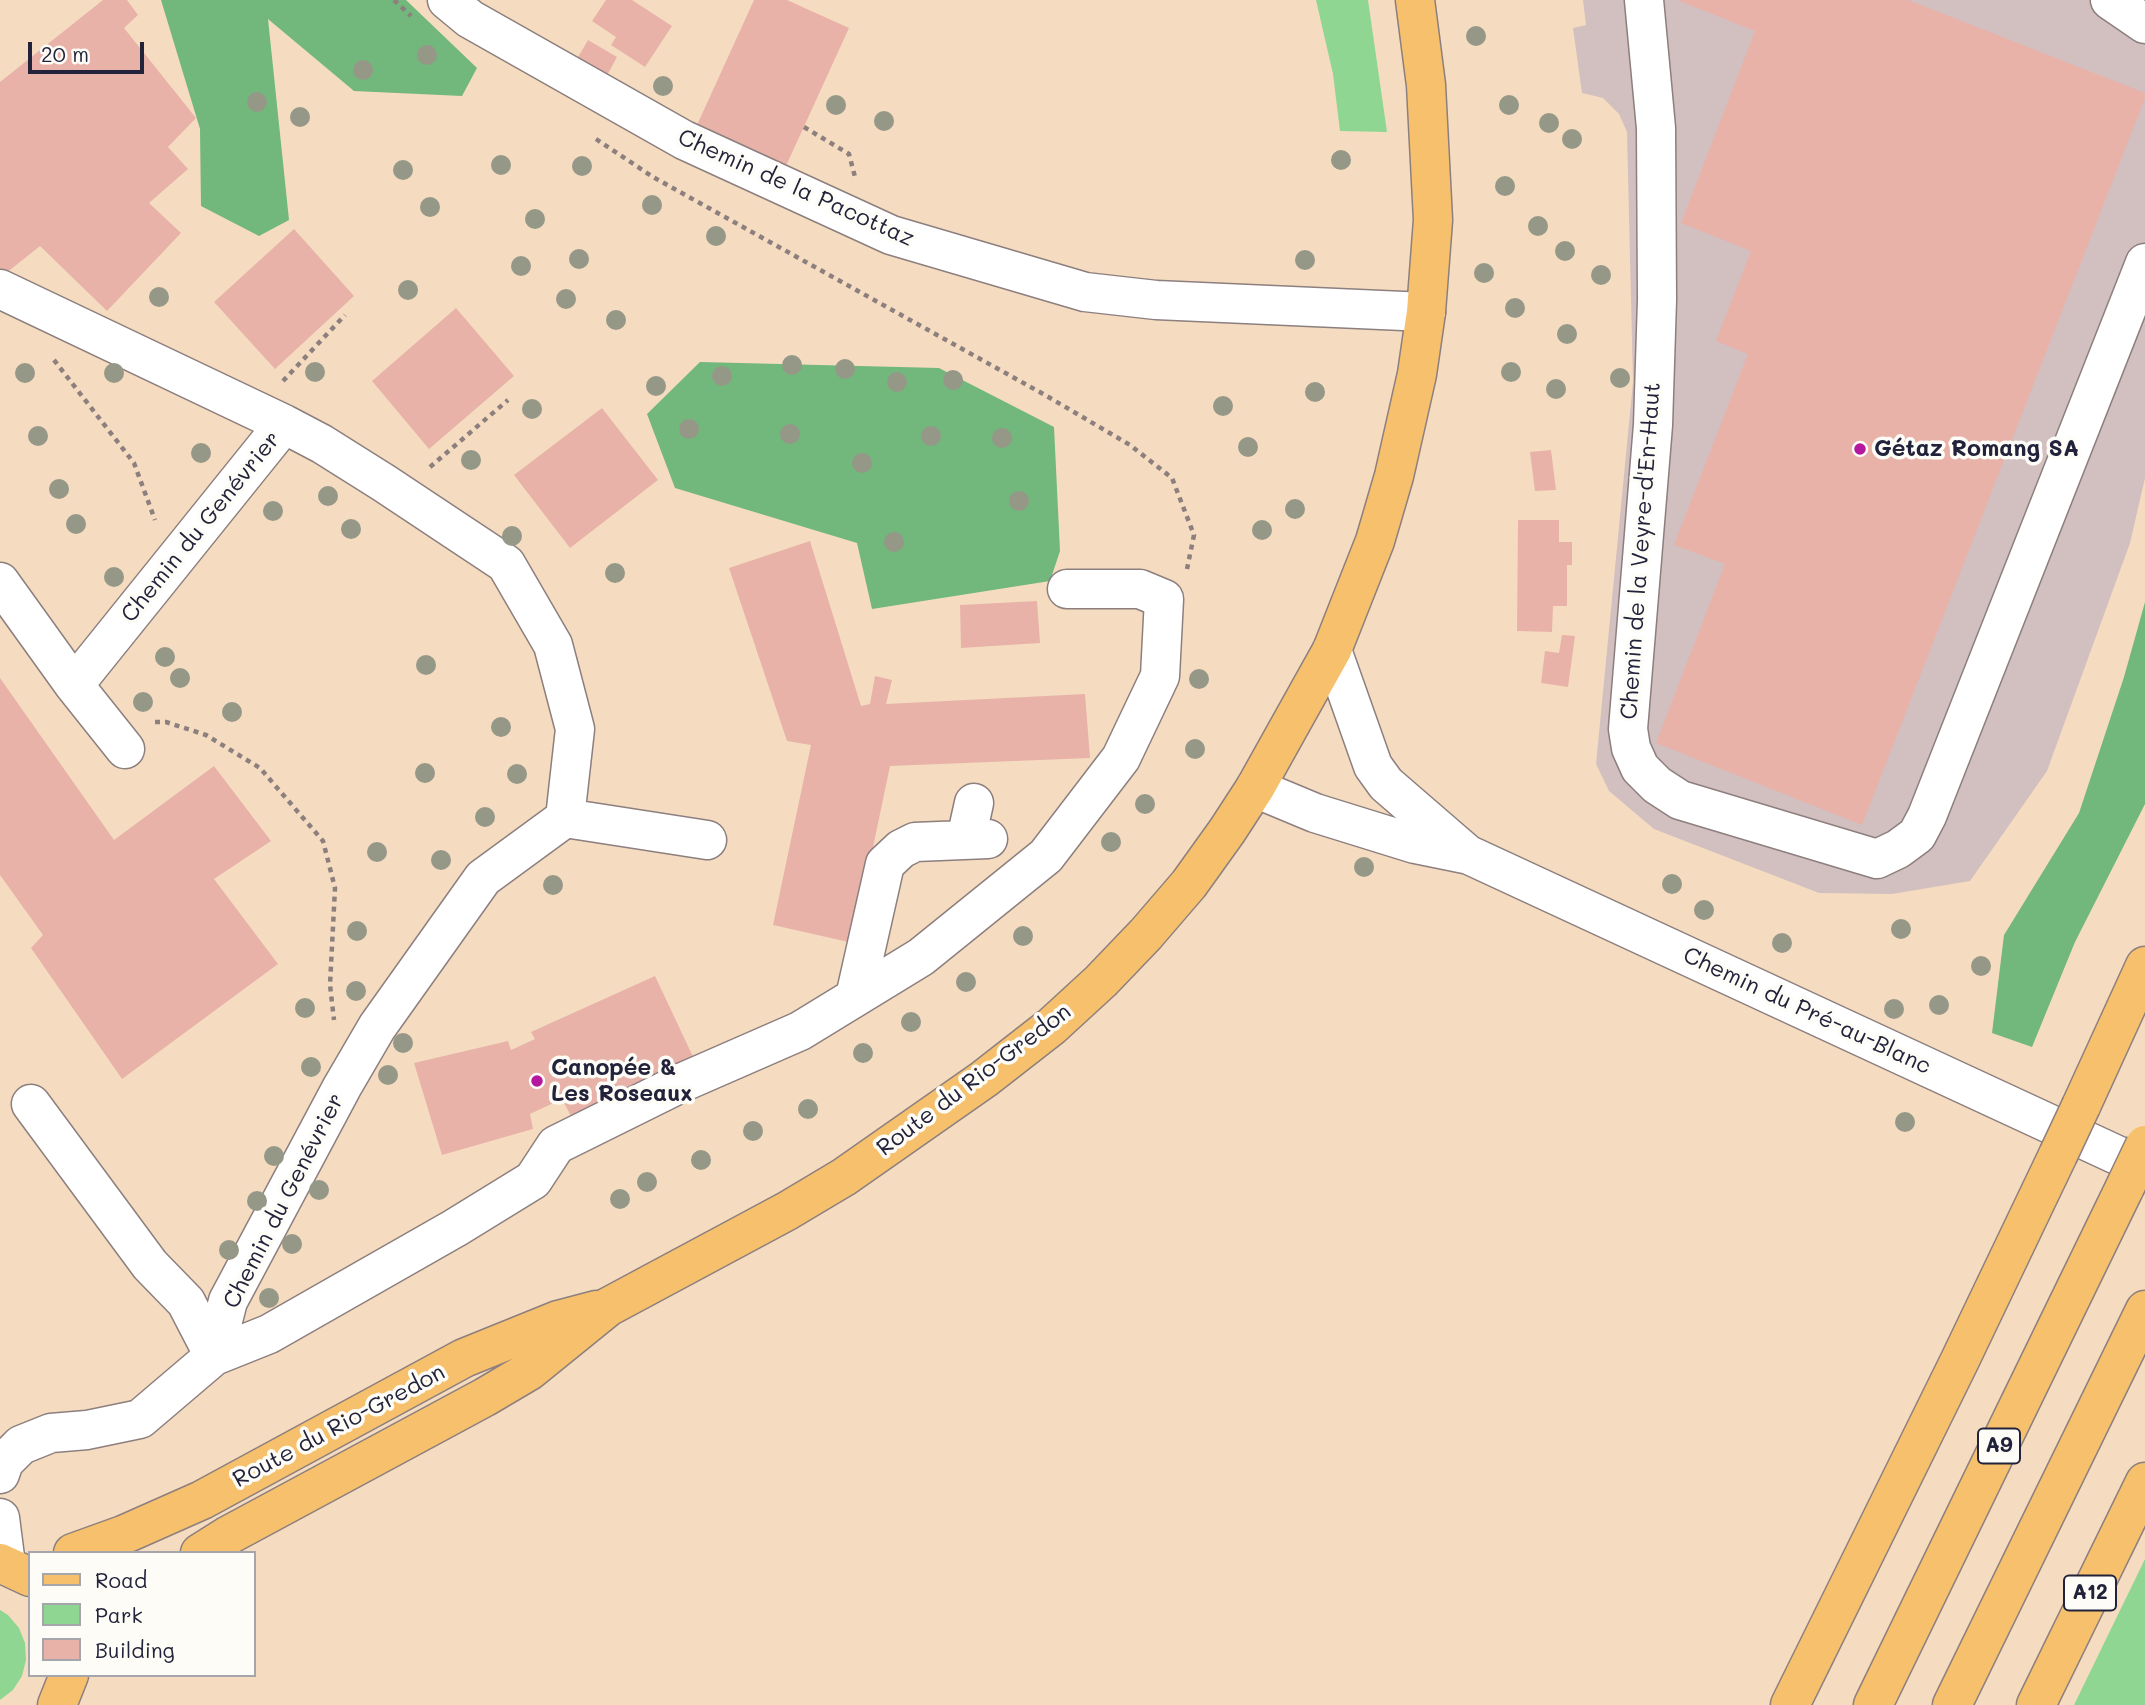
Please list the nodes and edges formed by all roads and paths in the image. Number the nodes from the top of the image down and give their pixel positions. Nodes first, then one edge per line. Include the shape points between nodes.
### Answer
1 (394, 0) edge
2 (447, 0) edge
3 (1401, 0) edge
4 (1415, 0) edge
5 (1644, 0) edge
6 (2110, 0) edge
7 (413, 17) dead end
8 (2145, 24) edge
9 (1426, 85) junction
10 (588, 133) dead end
11 (2145, 263) edge
12 (0, 289) edge
13 (1426, 312) junction
14 (345, 315) dead end
15 (50, 355) dead end
16 (508, 400) dead end
17 (270, 417) junction
18 (400, 493) junction
19 (159, 580) junction
20 (0, 582) edge
21 (1067, 589) dead end
22 (1164, 599) junction
23 (1332, 650) junction
24 (74, 685) junction
25 (116, 739) joint
26 (1255, 788) junction
27 (974, 803) dead end
28 (565, 818) junction
29 (707, 840) dead end
30 (1469, 855) junction
31 (2145, 966) edge
32 (855, 997) junction
33 (334, 1023) dead end
34 (31, 1104) dead end
35 (2145, 1145) edge
36 (2135, 1178) edge
37 (608, 1307) junction
38 (2145, 1310) edge
39 (214, 1356) junction
40 (0, 1474) edge
41 (2145, 1482) edge
42 (0, 1517) edge
43 (79, 1551) edge
44 (203, 1551) edge
45 (16, 1568) edge
46 (1790, 1705) edge
47 (1873, 1705) edge
48 (1952, 1705) edge
49 (2036, 1705) edge

1 - 7 path
2 - 13 street, Chemin de la Pacottaz via 470,19 684,140 891,235 1085,292 1156,300
3 - 9 main road, Route du Rio-Gredon
4 - 9 main road, Route du Rio-Gredon
5 - 11 street, Chemin de la Veyre-d'En-Haut via 1656,128 1657,300 1653,425 1628,729 1630,748 1640,768 1680,800 1877,859 1917,835
6 - 8 street
9 - 13 main road, Route du Rio-Gredon via 1433,220
10 - 22 path via 653,177 1130,445 1172,478 1194,535 1184,586
12 - 17 street
13 - 23 main road, Route du Rio-Gredon via 1394,476 1375,541
14 - 17 path
15 - 19 path via 134,463 155,515
16 - 18 path
17 - 18 street, Chemin du Genévrier
17 - 19 street, Chemin du Genévrier
18 - 28 street, Chemin du Genévrier via 506,564 553,645 575,729
19 - 24 street, Chemin du Genévrier
20 - 24 street
21 - 22 street via 1140,589
22 - 32 street via 1160,676 1121,758 1046,856 921,957
23 - 26 main road, Route du Rio-Gredon
23 - 30 street, Chemin du Pré-au-Blanc via 1373,766 1386,784
24 - 25 street
25 - 33 path via 131,721 166,722 205,735 260,768 323,841 335,888 330,985
26 - 30 street, Chemin du Pré-au-Blanc via 1315,813 1415,844
26 - 37 main road, Route du Rio-Gredon via 1189,884 1101,981 1052,1026 844,1177
27 - 32 street via 977,839 915,842 885,864
28 - 29 street
28 - 39 street, Chemin du Genévrier via 482,878 377,1027 228,1301
30 - 36 street, Chemin du Pré-au-Blanc
31 - 46 main road, bridge via 1960,1360
32 - 39 street via 800,1031 681,1083 556,1146 533,1180 368,1282 269,1334
34 - 39 street, Chemin du Genévrier via 150,1265 186,1302
35 - 36 main road, A9, bridge
36 - 47 main road, A9
37 - 43 main road, Route du Rio-Gredon via 558,1320 464,1358 202,1500
37 - 44 main road, Route du Rio-Gredon via 529,1371
38 - 48 main road
39 - 40 street via 140,1419 51,1433 21,1445 4,1462
41 - 49 main road, A12
42 - 45 street

